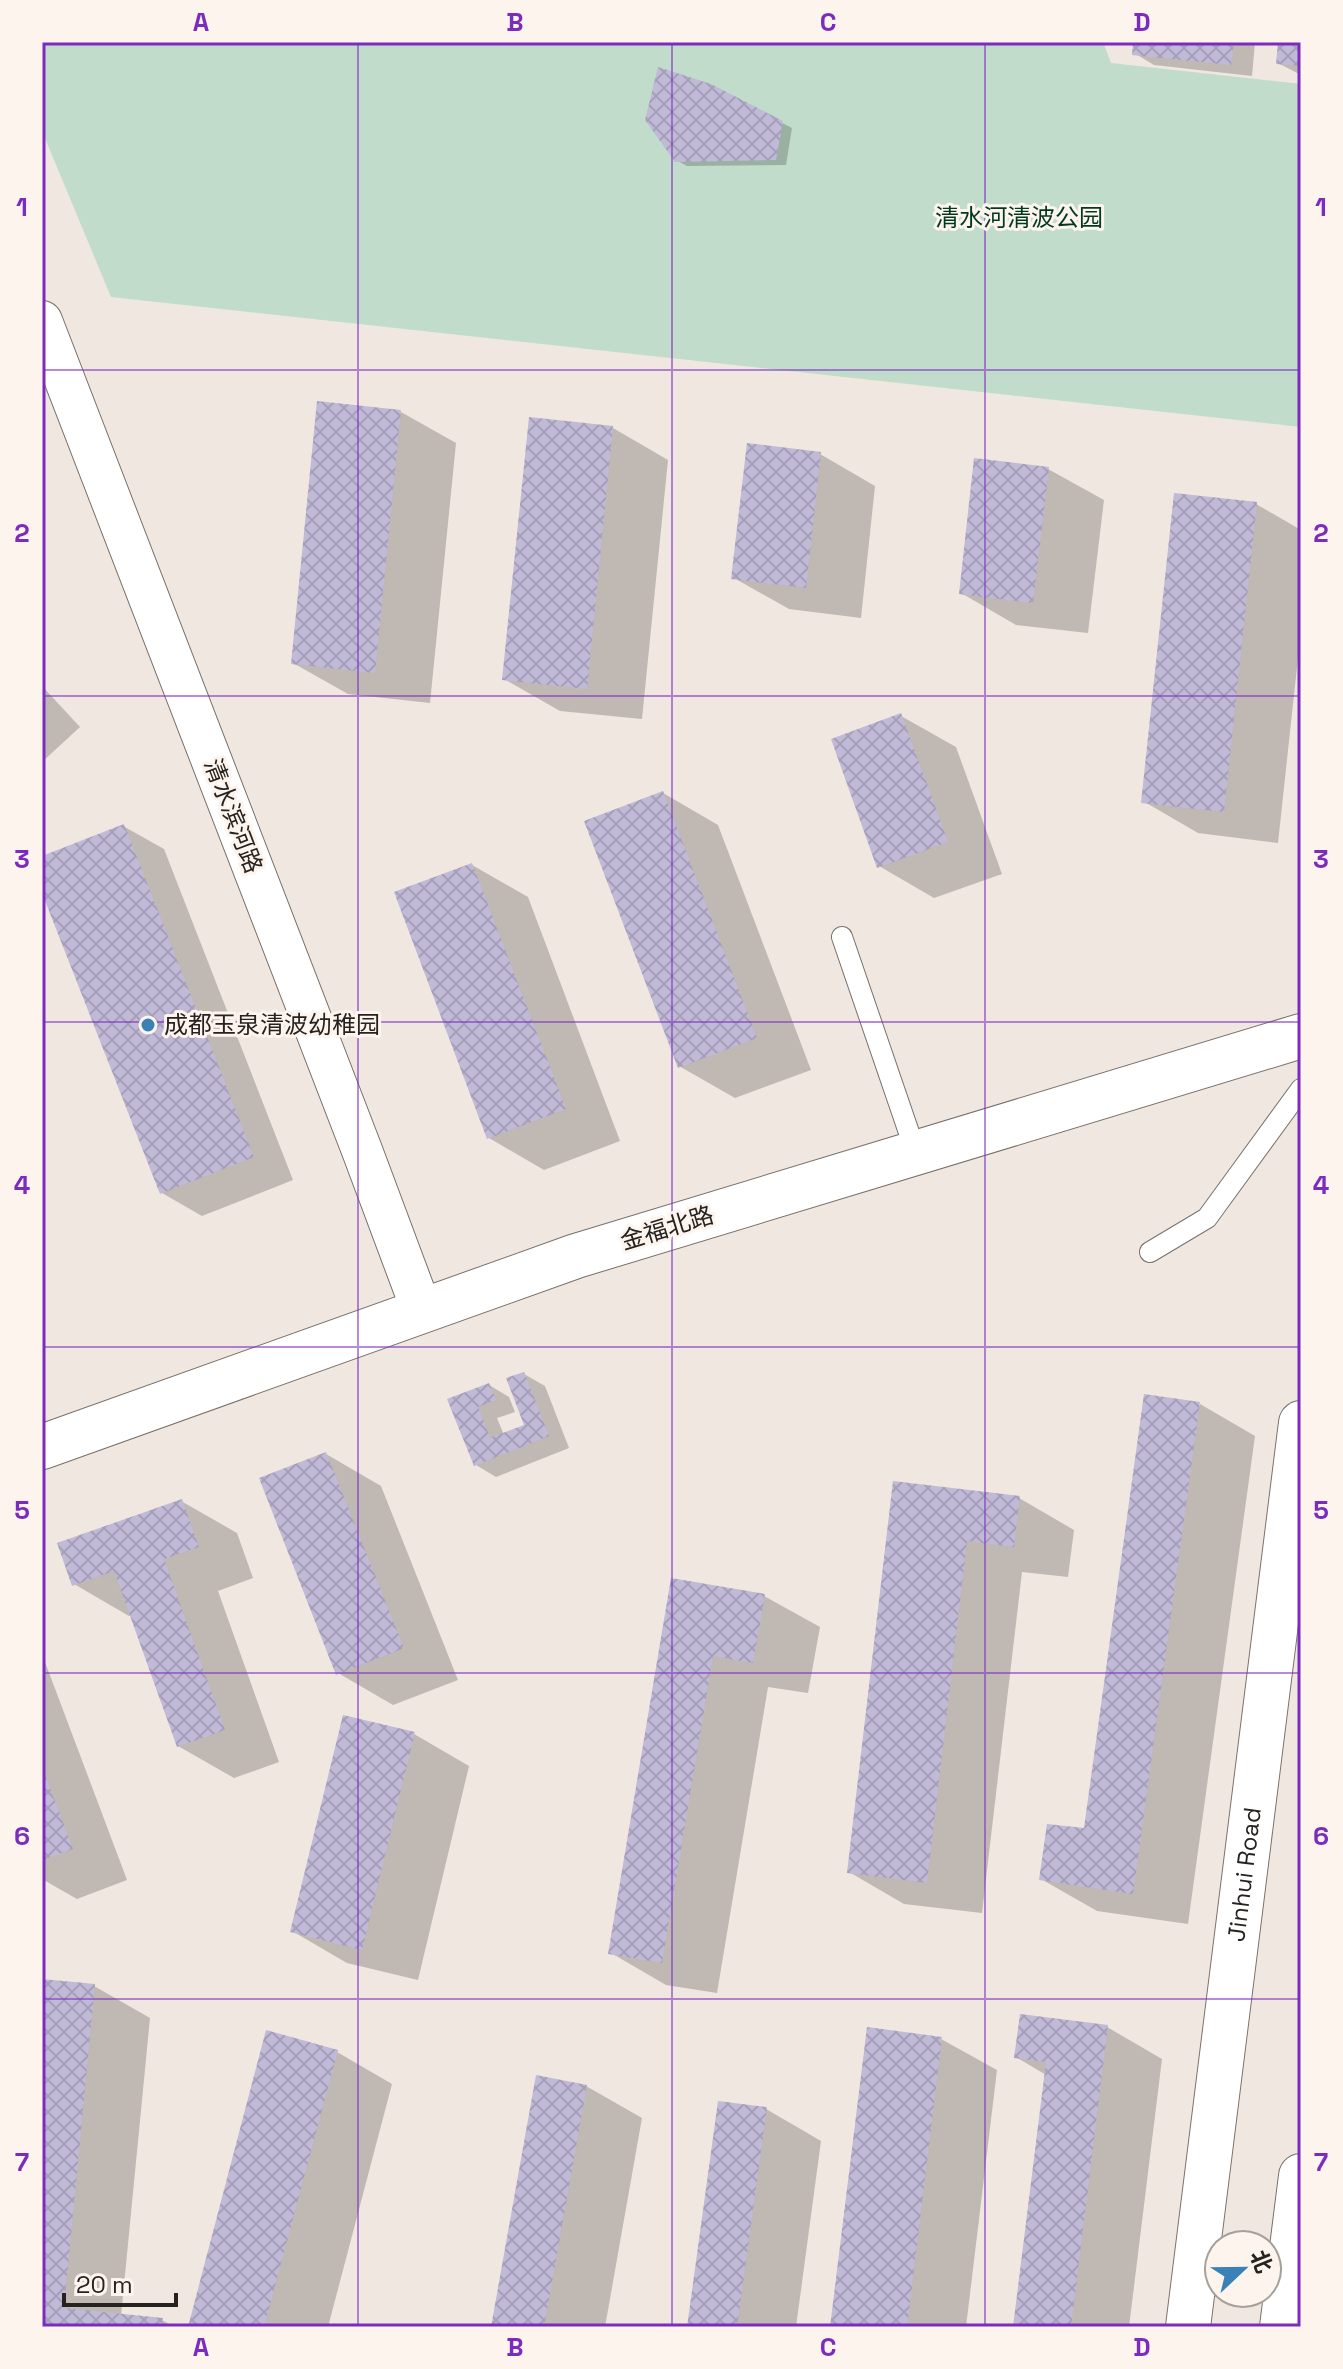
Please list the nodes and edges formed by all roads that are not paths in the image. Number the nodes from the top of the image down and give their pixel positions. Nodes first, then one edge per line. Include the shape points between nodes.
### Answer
1 (42, 321) edge
2 (842, 937) dead end
3 (1301, 1036) edge
4 (1301, 1089) edge
5 (916, 1153) junction
6 (1150, 1252) dead end
7 (422, 1311) junction
8 (1301, 1423) edge
9 (42, 1447) edge
10 (1301, 2176) edge
11 (1188, 2327) edge
12 (1282, 2327) edge

1 - 7 street, 清水滨河路
2 - 5 lane
3 - 5 street, 金福北路
4 - 6 lane via 1207,1218
5 - 7 street, 金福北路 via 576,1256
7 - 9 street, 金福北路
8 - 11 street, Jinhui Road
10 - 12 street

